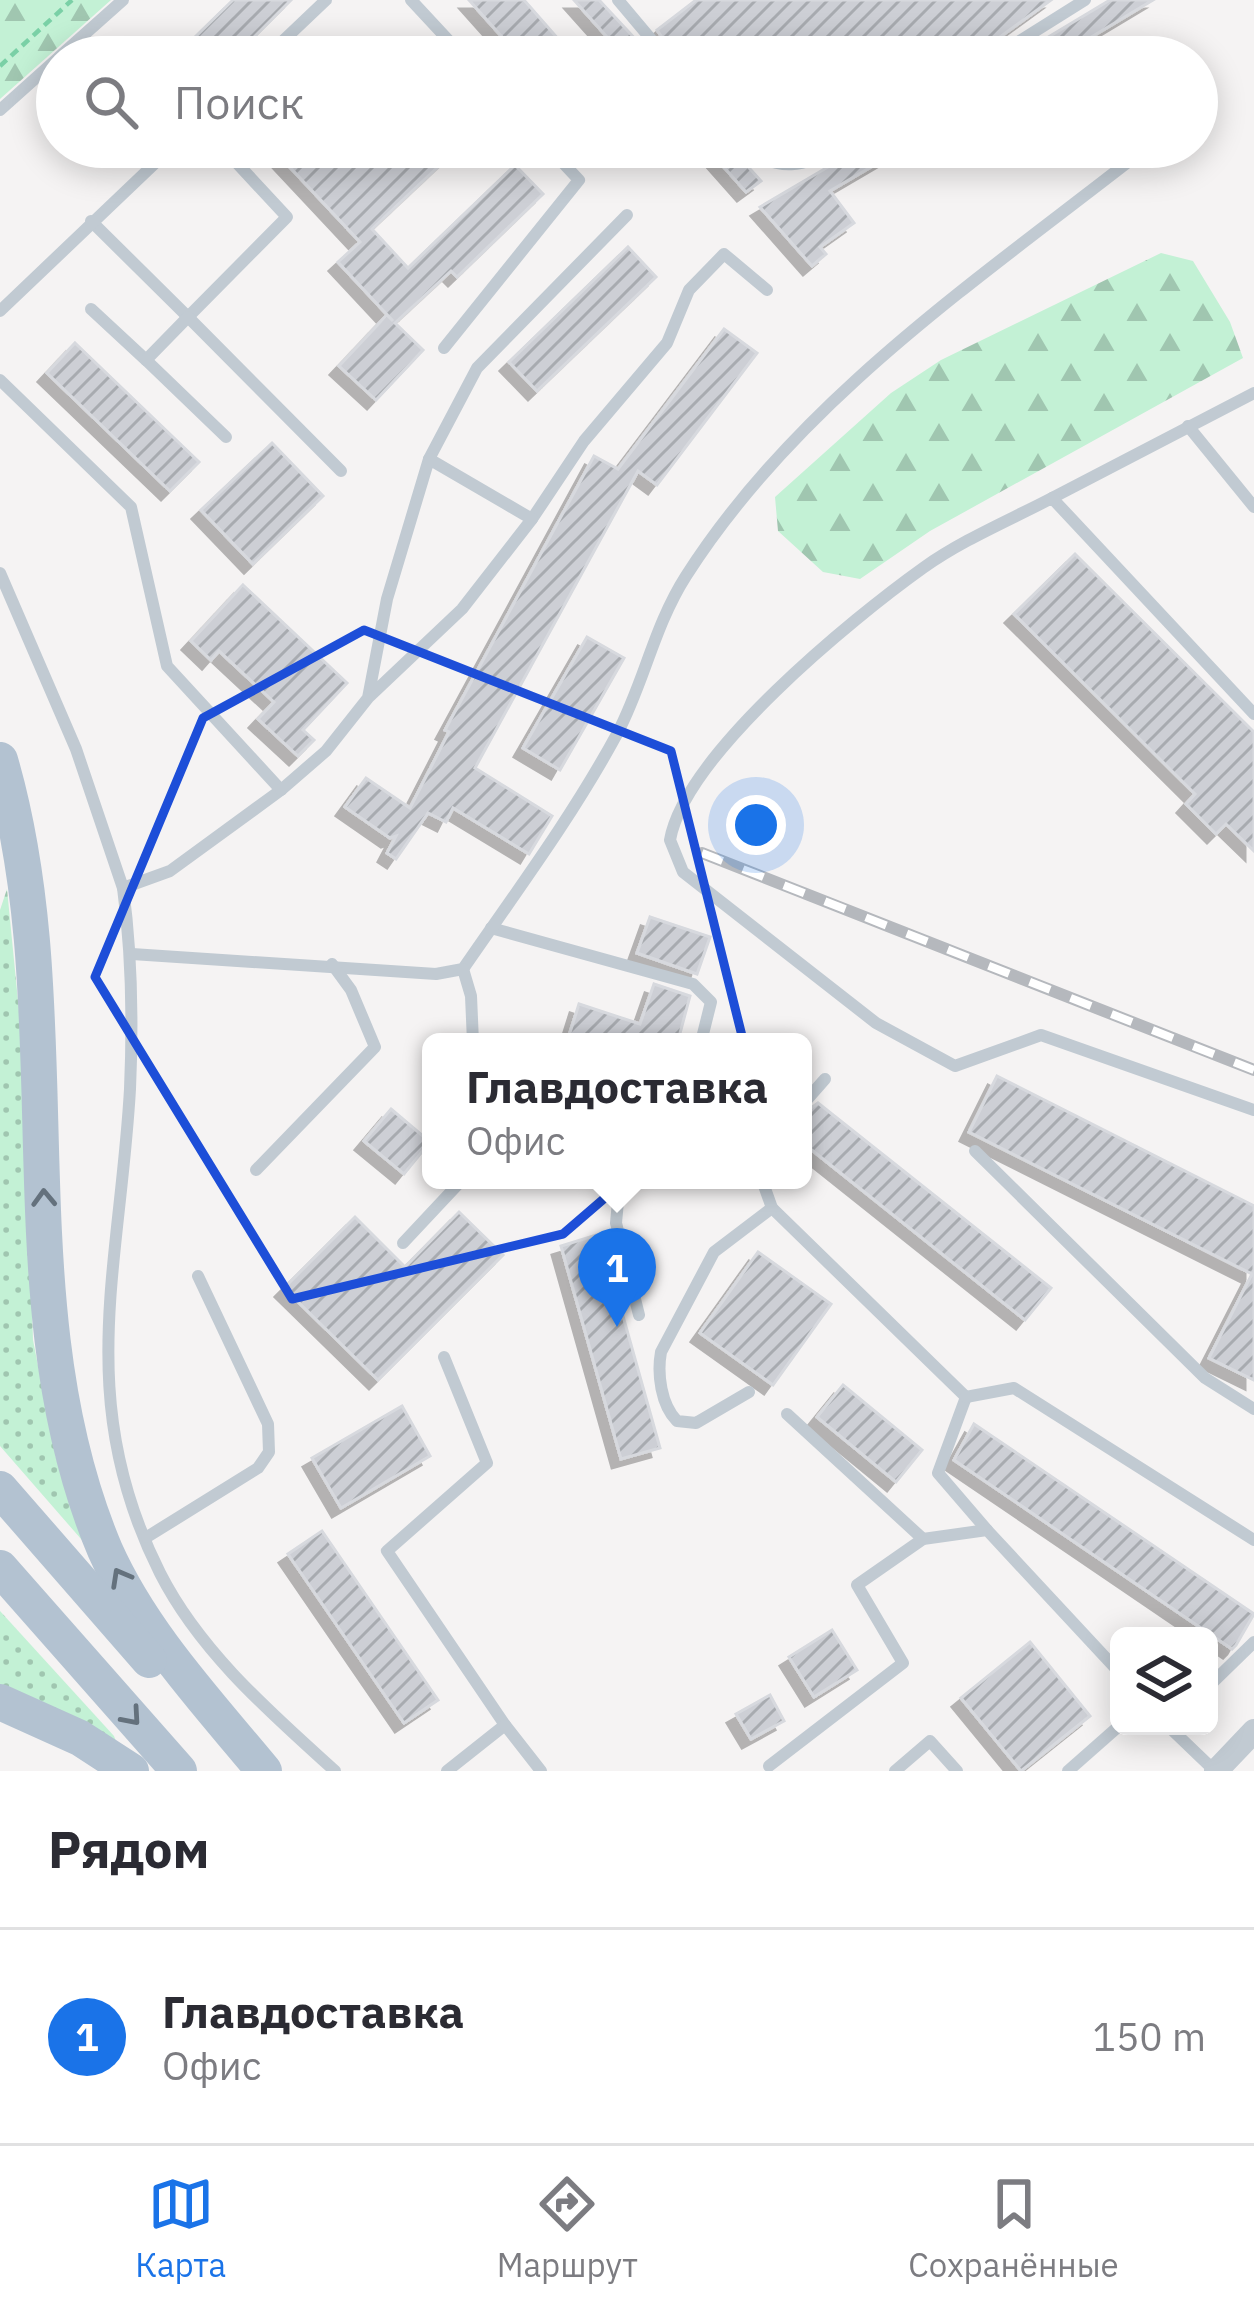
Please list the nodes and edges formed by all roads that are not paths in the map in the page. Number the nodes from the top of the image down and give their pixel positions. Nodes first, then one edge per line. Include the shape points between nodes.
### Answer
1 (123, 0) edge
2 (326, 0) edge
3 (411, 0) edge
4 (617, 0) edge
5 (1084, 0) edge
6 (83, 36) edge
7 (288, 36) edge
8 (444, 36) edge
9 (648, 36) edge
10 (1027, 36) edge
11 (36, 78) edge
12 (0, 110) edge
13 (149, 168) edge
14 (241, 168) edge
15 (568, 168) edge
16 (1120, 168) edge
17 (627, 215) dead end
18 (92, 221) junction
19 (766, 290) dead end
20 (91, 309) dead end
21 (0, 311) edge
22 (188, 317) junction
23 (444, 348) dead end
24 (146, 360) junction
25 (0, 380) edge
26 (1254, 393) edge
27 (1188, 426) junction
28 (226, 437) dead end
29 (429, 460) junction
30 (341, 471) dead end
31 (1052, 497) junction
32 (1254, 507) edge
33 (532, 519) junction
34 (0, 573) edge
35 (368, 698) junction
36 (1254, 714) edge
37 (0, 760) edge
38 (281, 790) junction
39 (123, 888) junction
40 (491, 928) junction
41 (132, 954) junction
42 (332, 964) junction
43 (463, 969) junction
44 (473, 1033) edge
45 (703, 1033) edge
46 (825, 1079) dead end
47 (812, 1094) edge
48 (1254, 1110) edge
49 (975, 1151) dead end
50 (256, 1170) dead end
51 (454, 1189) edge
52 (619, 1189) edge
53 (765, 1189) edge
54 (772, 1208) junction
55 (403, 1243) dead end
56 (198, 1276) dead end
57 (639, 1316) dead end
58 (444, 1357) dead end
59 (749, 1392) dead end
60 (966, 1396) junction
61 (1254, 1409) edge
62 (787, 1414) dead end
63 (0, 1489) edge
64 (987, 1530) junction
65 (147, 1537) junction
66 (922, 1538) junction
67 (1254, 1540) edge
68 (0, 1568) edge
69 (1254, 1642) edge
70 (1110, 1662) edge
71 (1218, 1677) edge
72 (0, 1702) edge
73 (505, 1725) junction
74 (1254, 1731) edge
75 (1110, 1734) edge
76 (1178, 1735) edge
77 (769, 1766) dead end
78 (130, 1771) edge
79 (179, 1771) edge
80 (246, 1771) edge
81 (264, 1771) edge
82 (335, 1771) edge
83 (447, 1771) edge
84 (541, 1771) edge
85 (895, 1771) edge
86 (957, 1771) edge
87 (1068, 1771) edge
88 (1216, 1771) edge

1 - 6 lane
2 - 7 lane
3 - 8 lane
4 - 9 lane
5 - 10 lane
11 - 12 lane
13 - 18 lane
14 - 22 lane via 286,217
15 - 23 lane via 579,180
16 - 40 lane via 873,363 757,486 688,572 661,619 620,729
17 - 29 lane via 477,368
18 - 21 lane
18 - 22 lane
19 - 33 lane via 724,254 688,290 668,343 584,441
20 - 24 lane
22 - 24 lane
22 - 30 lane
24 - 28 lane
25 - 38 lane via 130,507 167,666
26 - 27 lane
27 - 31 lane
27 - 32 lane
29 - 33 lane
29 - 35 lane via 387,599
31 - 36 lane
31 - 48 lane via 925,567 758,706 691,794 673,828 672,851 683,872 876,1023 955,1066 1041,1035
33 - 35 lane via 462,609
34 - 39 lane via 76,749
35 - 38 lane
81 -> 37 main road via 125,1587 67,1437 47,1296 31,907
38 - 39 lane via 170,871
39 - 41 lane
40 - 43 lane
40 - 45 lane via 694,984 711,1001
41 - 42 lane
41 - 65 lane via 130,1088 105,1330 119,1459
42 - 43 lane via 436,974
42 - 50 lane via 375,1048
43 - 44 lane
46 - 47 lane
49 - 61 lane via 1205,1378
51 - 55 lane
52 - 57 lane via 616,1223
53 - 54 lane
54 - 59 lane via 714,1252 658,1367 677,1421 696,1423
54 - 60 lane
56 - 65 lane via 268,1424 269,1452 258,1468
58 - 73 lane via 487,1463 387,1551
60 - 64 lane via 938,1473
60 - 67 lane via 1014,1388
62 - 66 lane
63 - 80 main road
64 - 66 lane
64 - 70 lane
65 - 82 lane via 191,1621 252,1695
66 - 77 lane via 857,1585 903,1663
68 -> 79 main road
69 - 71 lane
72 - 78 main road
73 - 83 lane
73 - 84 lane
74 - 88 street
75 - 87 lane
76 - 88 lane
85 - 86 lane via 931,1741

